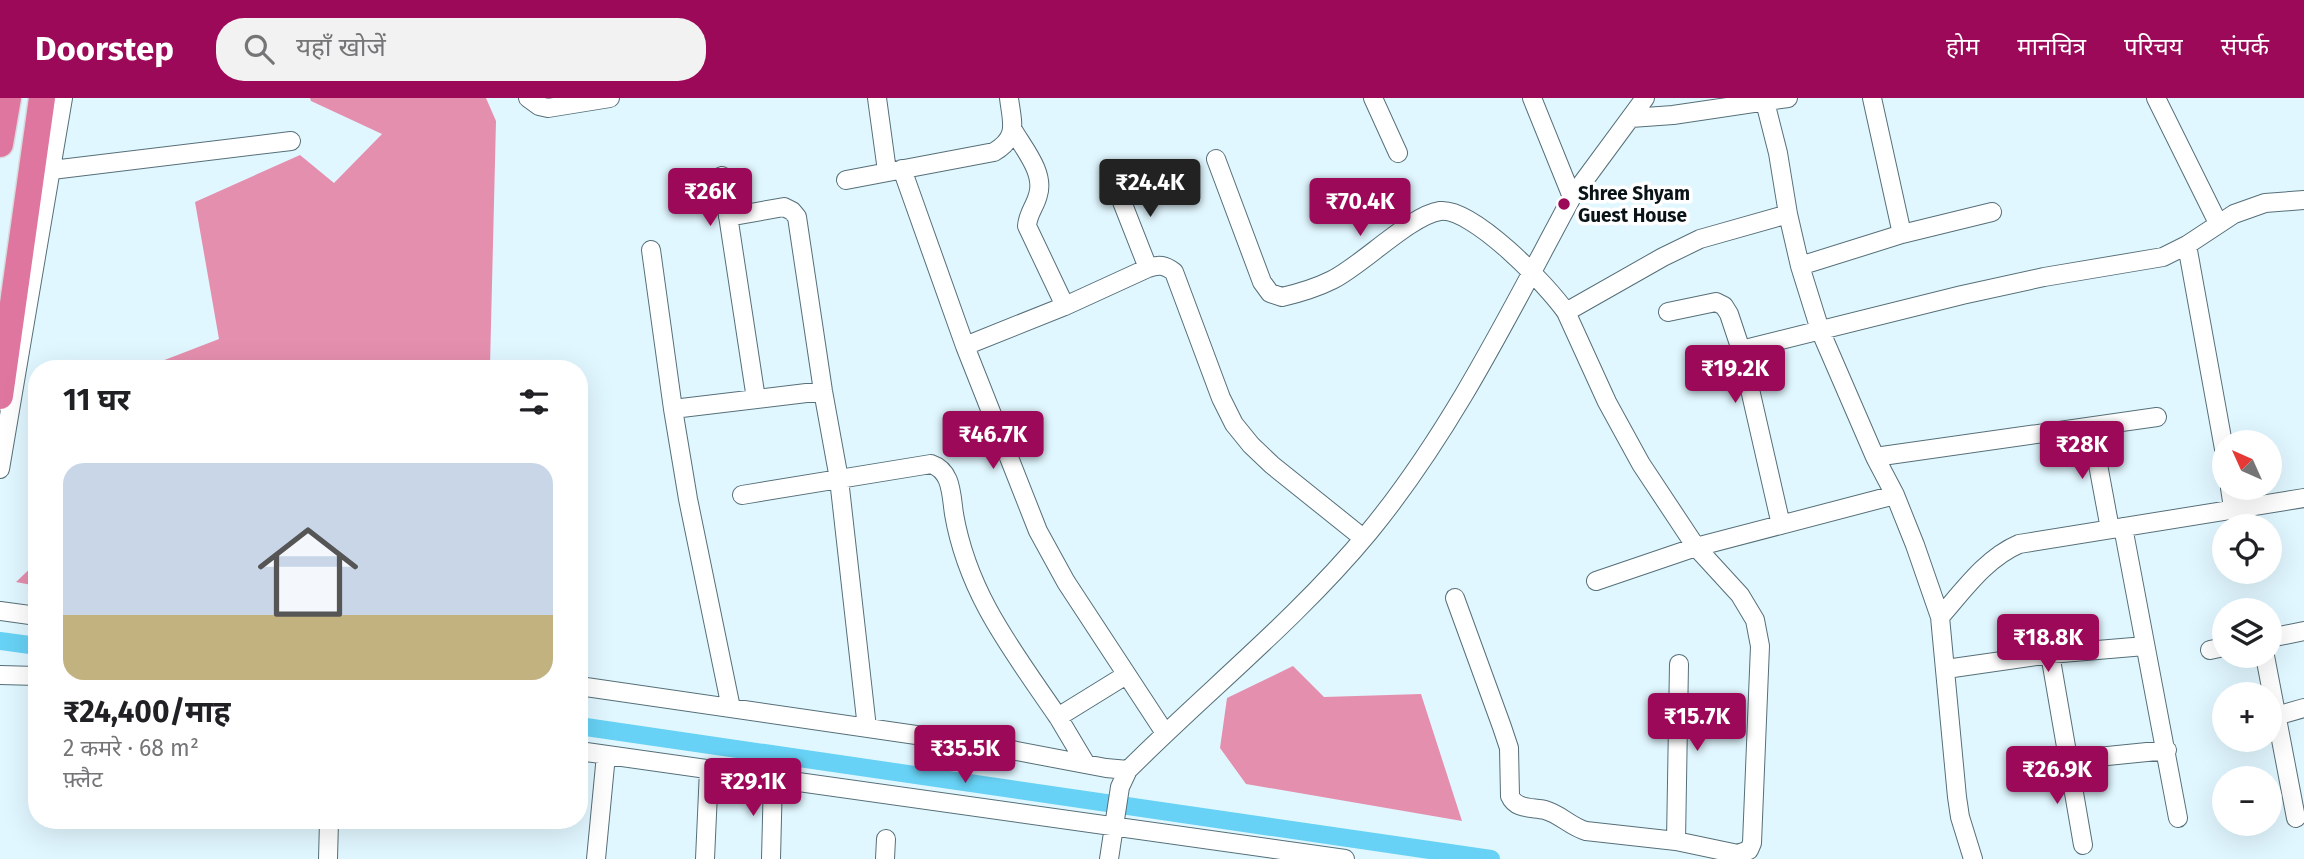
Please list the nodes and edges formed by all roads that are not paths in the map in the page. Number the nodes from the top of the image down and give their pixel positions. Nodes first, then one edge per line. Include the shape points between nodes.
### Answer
1 (8, 98) edge
2 (43, 98) edge
3 (64, 98) edge
4 (528, 98) edge
5 (610, 98) edge
6 (877, 98) edge
7 (1009, 98) edge
8 (1373, 98) edge
9 (1532, 98) edge
10 (1645, 98) edge
11 (1788, 98) edge
12 (1872, 98) edge
13 (2156, 98) edge
14 (1765, 100) edge
15 (1631, 118) junction
16 (1013, 130) junction
17 (291, 141) dead end
18 (0, 144) edge
19 (1398, 153) dead end
20 (1216, 159) dead end
21 (52, 170) junction
22 (895, 170) junction
23 (722, 176) dead end
24 (846, 180) dead end
25 (1115, 184) dead end
26 (1572, 197) junction
27 (2304, 200) edge
28 (1992, 212) dead end
29 (1788, 214) junction
30 (727, 217) junction
31 (2218, 223) junction
32 (1902, 234) junction
33 (2187, 245) junction
34 (651, 250) dead end
35 (1800, 266) junction
36 (1148, 268) junction
37 (1531, 273) junction
38 (1065, 306) junction
39 (1566, 312) junction
40 (1668, 312) dead end
41 (1820, 330) junction
42 (965, 346) junction
43 (1741, 350) junction
44 (823, 391) junction
45 (0, 396) edge
46 (756, 399) junction
47 (673, 409) junction
48 (2157, 417) dead end
49 (2091, 427) junction
50 (2221, 430) edge
51 (1875, 457) junction
52 (0, 469) edge
53 (839, 478) junction
54 (742, 495) dead end
55 (1895, 495) junction
56 (2304, 498) edge
57 (2232, 500) edge
58 (2233, 508) junction
59 (1782, 525) junction
60 (2117, 528) junction
61 (1363, 538) junction
62 (1696, 547) junction
63 (1596, 581) dead end
64 (1455, 598) dead end
65 (0, 611) edge
66 (28, 615) edge
67 (1940, 617) junction
68 (2304, 631) edge
69 (2282, 636) edge
70 (2145, 646) junction
71 (2050, 654) junction
72 (1679, 664) dead end
73 (1946, 668) junction
74 (0, 674) edge
75 (1126, 675) junction
76 (28, 676) edge
77 (588, 687) edge
78 (731, 708) junction
79 (2304, 708) edge
80 (2282, 714) edge
81 (1058, 717) junction
82 (867, 728) junction
83 (1165, 733) junction
84 (2282, 747) edge
85 (2166, 750) junction
86 (588, 752) edge
87 (606, 755) junction
88 (2068, 760) junction
89 (1086, 764) junction
90 (709, 770) junction
91 (1128, 770) junction
92 (774, 778) junction
93 (2178, 818) dead end
94 (2296, 818) dead end
95 (1114, 820) junction
96 (329, 829) edge
97 (886, 839) dead end
98 (1676, 841) junction
99 (2084, 845) dead end
100 (1708, 854) edge
101 (328, 859) edge
102 (596, 859) edge
103 (705, 859) edge
104 (771, 859) edge
105 (885, 859) edge
106 (1109, 859) edge
107 (1345, 859) edge
108 (1973, 859) edge

1 - 18 highway
2 - 45 highway
3 - 21 street
4 - 5 street via 548,108
6 - 22 street
7 - 16 street
8 - 19 street
9 - 26 street
10 - 15 street
11 - 14 street
12 - 32 street
13 - 31 street
14 - 15 street
14 - 29 street
15 - 26 street
16 - 22 street via 1006,145 994,152
16 - 38 street via 1038,174 1040,187 1027,226
17 - 21 street
20 - 37 street via 1262,282 1270,293 1282,298 1334,280 1419,220 1441,211 1463,216
21 - 52 street
22 - 24 street
22 - 42 street
23 - 30 street
25 - 36 street
26 - 37 street
27 - 31 street via 2265,203
28 - 32 street
29 - 35 street
29 - 39 street via 1700,239
30 - 44 street via 785,207 797,217
30 - 46 street
31 - 33 street
32 - 35 street
33 - 41 street via 2163,257 2044,277
33 - 50 street
34 - 47 street
35 - 41 street
36 - 38 street
36 - 61 street via 1167,266 1174,272 1234,424 1251,445
37 - 39 street
37 - 61 street via 1431,449
38 - 42 street
39 - 62 street via 1641,464
40 - 43 street via 1716,302 1724,306
41 - 43 street
41 - 51 street
42 - 75 street via 1038,531
43 - 59 street
44 - 46 street
44 - 53 street
46 - 47 street
47 - 78 street
48 - 49 street
49 - 51 street
49 - 60 street
51 - 55 street
53 - 54 street
53 - 81 street via 931,464 941,467 947,476 967,566 981,599
53 - 82 street
55 - 59 street
55 - 67 street
56 - 58 street
57 - 58 street
58 - 60 street
59 - 62 street
60 - 67 street via 2005,550
60 - 70 street
61 - 83 street via 1307,601
62 - 63 street
62 - 100 street via 1740,595 1755,620 1760,646 1752,843 1744,853
64 - 98 street via 1506,737 1512,802 1547,810 1576,829
65 - 66 street
67 - 73 street
68 - 69 street
70 - 71 street
70 - 85 street
71 - 73 street
71 - 88 street
72 - 98 street
73 - 108 street via 1957,797
74 - 76 street
75 - 81 street
75 - 83 street
77 - 78 street
78 - 82 street
79 - 80 street
81 - 89 street
82 - 89 street
83 - 91 street
84 - 94 street
85 - 88 street
85 - 93 street
86 - 87 street
87 - 90 street
87 - 102 street
88 - 99 street
89 - 91 street
90 - 92 street
90 - 103 street
91 - 95 street
92 - 95 street
92 - 104 street
95 - 106 street
95 - 107 street
96 - 101 street
97 - 105 street
98 - 100 street

